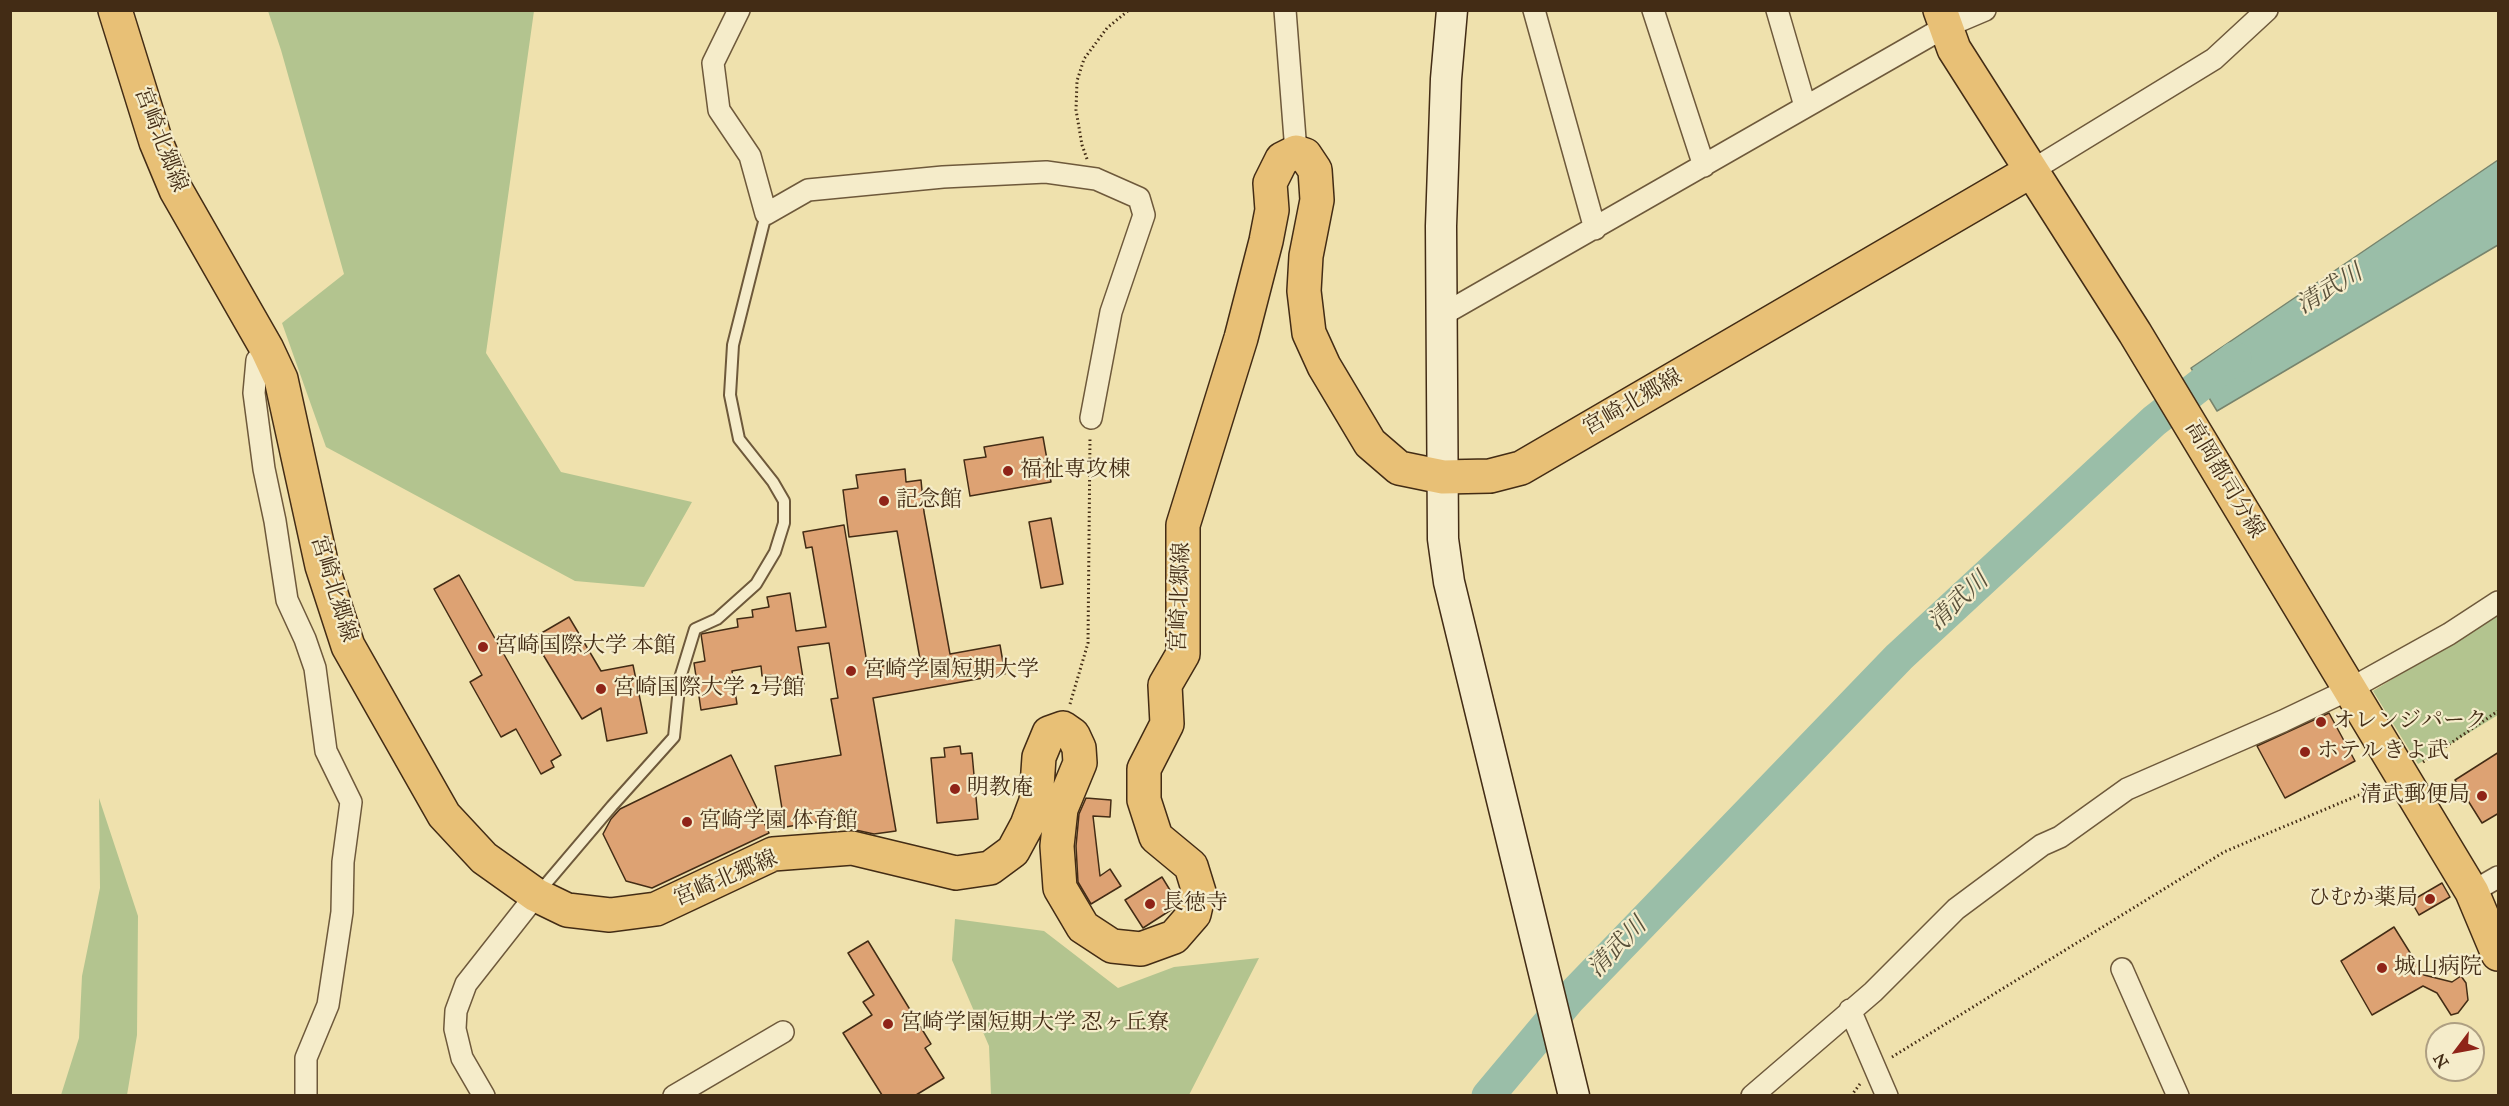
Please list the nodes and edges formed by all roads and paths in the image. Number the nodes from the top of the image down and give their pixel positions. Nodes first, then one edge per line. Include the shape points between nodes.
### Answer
1 (115, 10) edge
2 (739, 10) edge
3 (1130, 10) edge
4 (1285, 10) edge
5 (1452, 10) edge
6 (1534, 10) edge
7 (1653, 10) edge
8 (1778, 10) edge
9 (1985, 10) edge
10 (2267, 10) edge
11 (1942, 19) edge
12 (1805, 106) junction
13 (1296, 152) junction
14 (1704, 166) junction
15 (2031, 171) junction
16 (1096, 179) junction
17 (766, 214) junction
18 (1595, 229) junction
19 (1442, 315) junction
20 (267, 349) junction
21 (1091, 418) joint
22 (1443, 477) junction
23 (2499, 602) edge
24 (2344, 679) junction
25 (2499, 711) edge
26 (1063, 728) junction
27 (2402, 777) junction
28 (2485, 884) edge
29 (536, 895) junction
30 (2499, 954) edge
31 (2122, 969) dead end
32 (1850, 1010) junction
33 (783, 1032) dead end
34 (1875, 1067) junction
35 (306, 1095) edge
36 (484, 1095) edge
37 (674, 1095) edge
38 (1574, 1095) edge
39 (1752, 1095) edge
40 (1851, 1095) edge
41 (1887, 1095) edge
42 (2178, 1095) edge

1 - 20 main road, 宮崎北郷線 via 156,142 176,190
2 - 17 street via 713,63 719,110 750,156
3 - 16 path via 1107,28 1084,59 1077,81 1076,110 1082,145
4 - 13 street
5 - 19 street via 1446,79
6 - 18 street
7 - 14 street
8 - 12 street
9 - 11 street
10 - 15 street via 2214,58
11 - 12 street
11 - 15 main road, 高岡都司分線 via 1954,49
12 - 14 street
13 - 22 main road, 宮崎北郷線 via 1305,154 1315,170 1317,200 1304,291 1309,333 1370,443 1399,468
13 - 26 main road, 宮崎北郷線 via 1282,159 1270,183 1272,210 1266,241 1241,338 1183,525 1183,654 1165,686 1167,724 1143,769 1144,800 1156,837 1191,866 1199,892 1194,914 1174,937 1141,949 1112,946 1083,927 1060,888 1057,846 1061,809 1080,763 1073,735
14 - 18 street
15 - 22 main road, 宮崎北郷線 via 1521,468 1490,476
15 - 24 main road, 高岡都司分線 via 2135,333
16 - 17 street via 1046,171 808,190
16 - 21 street via 1138,198 1144,215 1111,312
17 - 29 lane via 733,345 730,395 739,439 784,501 784,524 775,552 756,584 717,619 695,629 680,678 675,737
18 - 19 street
19 - 22 street
20 - 29 main road, 宮崎北郷線 via 281,379 322,566 348,646 444,815 484,858
20 - 35 street via 257,360 254,393 286,600 315,668 326,751 351,802 343,862 342,912 328,1005 306,1058
21 - 26 path via 1088,643
22 - 38 street via 1443,539 1449,582
23 - 24 street via 2449,634
24 - 27 main road, 高岡都司分線
24 - 32 street via 2283,722 2127,789 2060,837 2042,845 1956,909 1874,992
25 - 27 path
26 - 29 main road, 宮崎北郷線 via 1049,733 1039,757 1036,801 1027,825 1013,850 990,868 956,873 852,848 773,854 656,909 610,915 567,910
27 - 28 main road, 高岡都司分線
27 - 34 path via 2224,852
28 - 30 main road, 高岡都司分線
29 - 36 street via 466,984 456,1011 455,1029 462,1058
31 - 42 street
32 - 34 street
32 - 39 street
33 - 37 street
34 - 40 path
34 - 41 street

